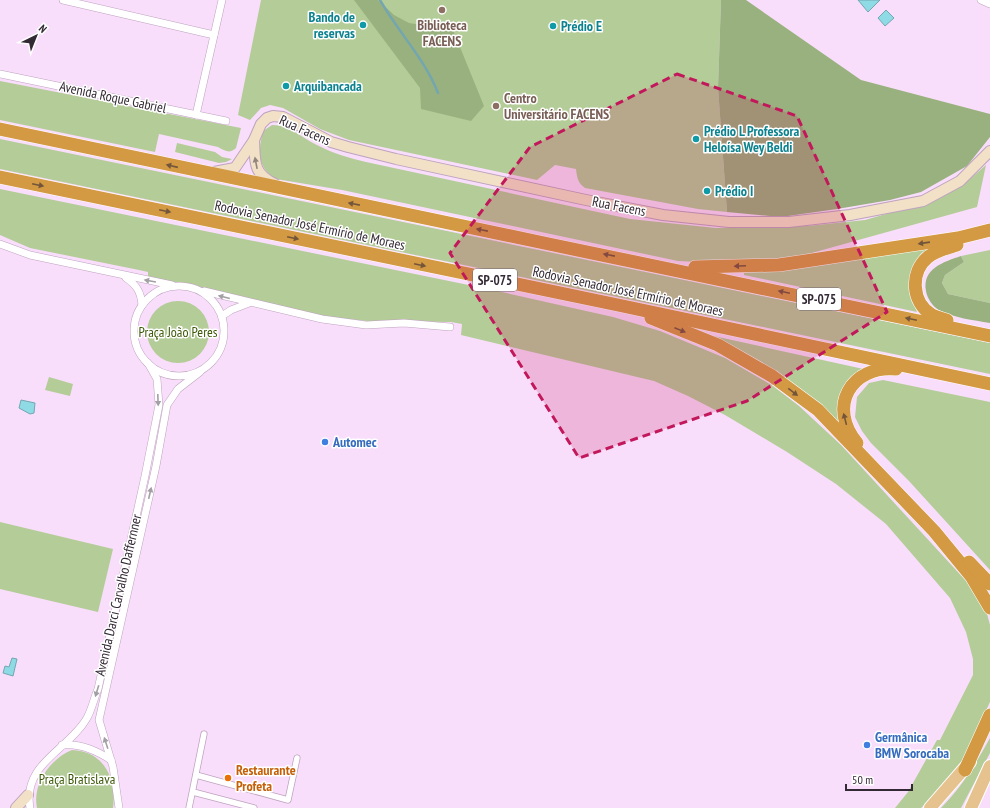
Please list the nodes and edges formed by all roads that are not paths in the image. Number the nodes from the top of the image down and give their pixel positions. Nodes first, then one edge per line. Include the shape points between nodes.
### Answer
1 (63, 0) edge
2 (222, 0) edge
3 (980, 0) edge
4 (990, 4) edge
5 (214, 36) junction
6 (0, 74) edge
7 (196, 115) junction
8 (226, 121) dead end
9 (0, 129) edge
10 (254, 140) junction
11 (990, 152) edge
12 (198, 172) junction
13 (0, 177) edge
14 (293, 192) junction
15 (990, 230) edge
16 (990, 239) edge
17 (0, 244) edge
18 (647, 263) junction
19 (125, 276) junction
20 (176, 286) junction
21 (198, 290) junction
22 (249, 303) junction
23 (618, 304) junction
24 (142, 305) junction
25 (222, 316) junction
26 (450, 327) dead end
27 (990, 335) edge
28 (148, 364) junction
29 (200, 372) junction
30 (943, 374) junction
31 (990, 384) edge
32 (136, 516) junction
33 (144, 518) junction
34 (990, 584) edge
35 (990, 608) edge
36 (990, 714) edge
37 (990, 728) edge
38 (204, 734) dead end
39 (62, 745) junction
40 (297, 758) dead end
41 (111, 760) junction
42 (990, 766) edge
43 (965, 770) junction
44 (196, 775) junction
45 (193, 792) junction
46 (28, 795) junction
47 (973, 807) edge
48 (16, 808) edge
49 (30, 808) edge
50 (119, 808) edge
51 (189, 808) edge
52 (254, 808) edge
53 (930, 808) edge

1 - 5 street
2 - 5 street
3 - 4 street
5 - 7 street
6 - 7 street, Avenida Roque Gabriel
7 - 8 street, Avenida Roque Gabriel
12 -> 9 highway, Rodovia Senador José Ermírio de Moraes / SP-075
10 - 11 main road, Rua Facens via 261,124 267,118 283,117 330,142 396,160 663,215 729,222 790,222 858,214 923,201 960,181
10 - 12 main road, Rua Facens via 232,170
14 -> 10 main road, Rua Facens via 266,180 259,174
12 - 14 highway, Rodovia Senador José Ermírio de Moraes / SP-075
13 -> 23 highway, Rodovia Senador José Ermírio de Moraes / SP-075
18 -> 14 highway, Rodovia Senador José Ermírio de Moraes / SP-075
15 -> 18 highway via 958,238 779,265 708,268
16 - 27 highway via 938,250 923,262 915,281 919,301 932,314
17 - 19 street via 30,255
27 -> 18 highway, Rodovia Senador José Ermírio de Moraes / SP-075
20 -> 19 street
19 - 24 street via 135,283
20 - 21 street
20 - 24 street via 151,295
22 -> 21 street
21 - 25 street via 208,296
22 - 25 street
22 - 26 street via 322,319 366,325 404,323
23 - 30 highway, Rodovia Senador José Ermírio de Moraes / SP-075
23 -> 35 highway via 718,345 772,376 818,410 934,531 971,576
24 - 28 street via 136,316 135,342
25 - 29 street via 224,342 211,364
28 - 29 street via 159,372 173,376 187,376
28 -> 32 street, Avenida Darci Carvalho Daffernner via 157,379 159,405
33 -> 29 street, Avenida Darci Carvalho Daffernner via 167,405 178,389
30 - 31 highway, Rodovia Senador José Ermírio de Moraes / SP-075
34 -> 30 highway via 856,441 844,419 843,408 849,388 863,374 894,369
32 - 33 street
32 -> 39 street, Avenida Darci Carvalho Daffernner via 98,689 87,718
41 -> 33 street, Avenida Darci Carvalho Daffernner via 98,720
36 - 43 highway
37 - 43 main road
38 - 44 street
39 - 41 street via 85,747
39 - 46 street, Avenida Darci Carvalho Daffernner via 35,774
40 - 44 street via 288,800
41 - 50 street, Avenida Darci Carvalho Daffernner
42 - 47 main road
43 - 53 main road
44 - 45 street
45 - 51 street
45 - 52 street
46 - 48 main road
46 - 49 street, Avenida Darci Carvalho Daffernner

